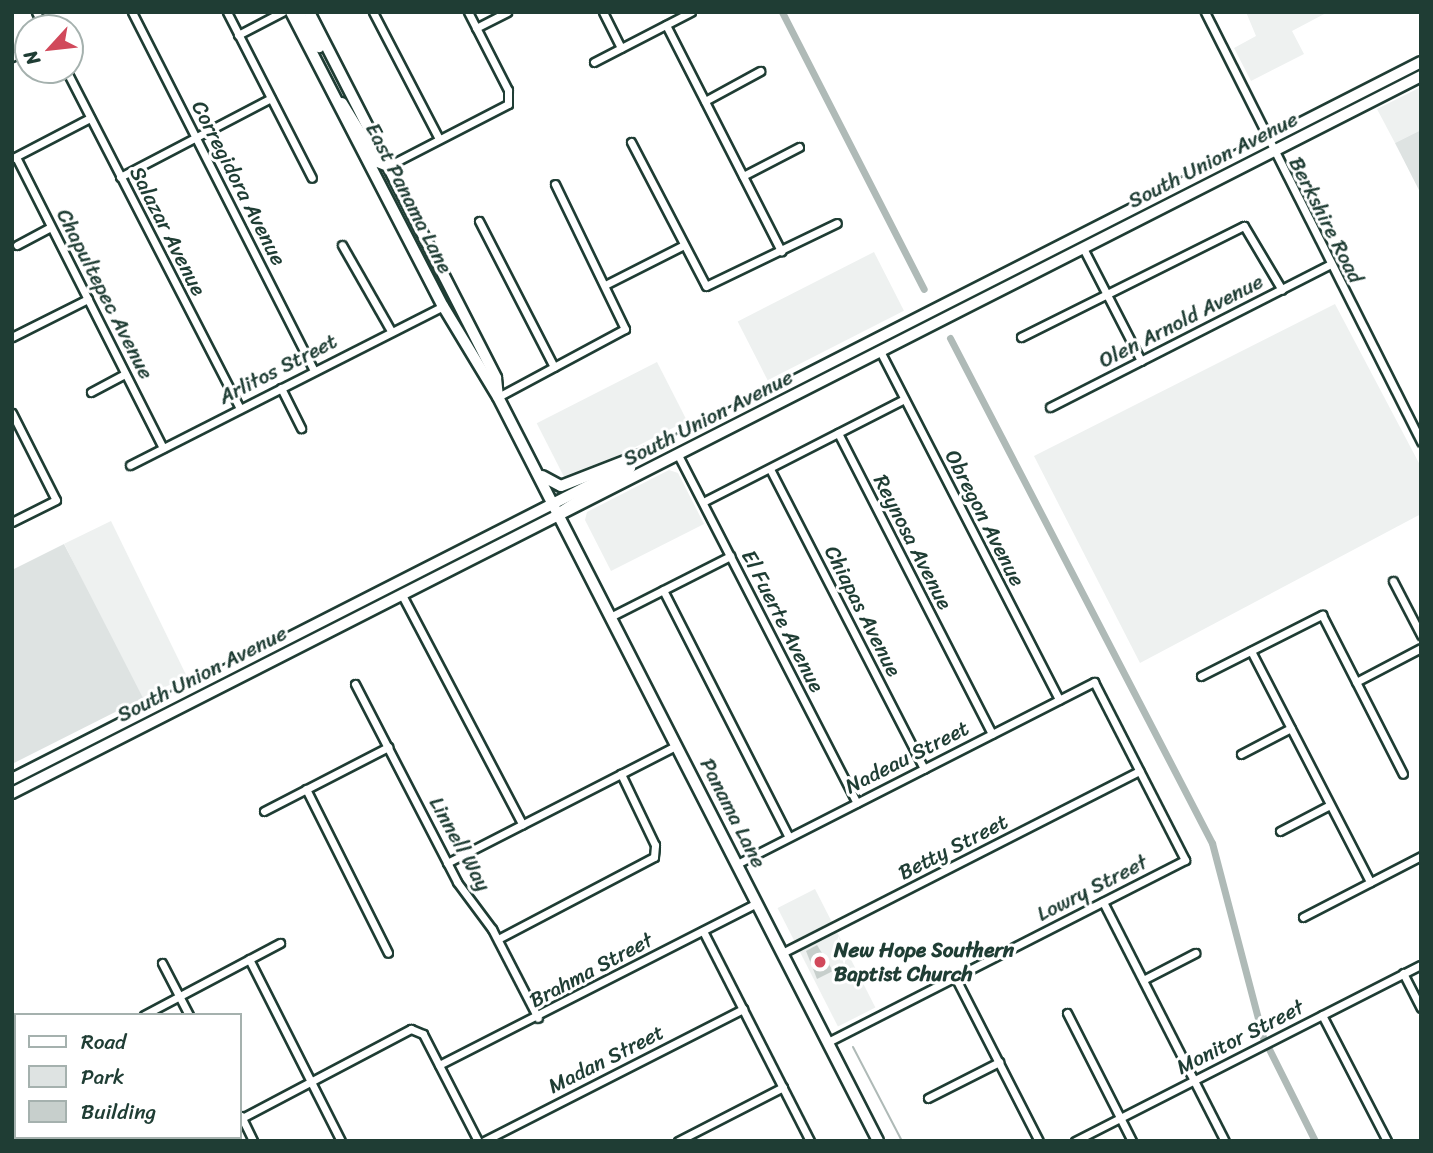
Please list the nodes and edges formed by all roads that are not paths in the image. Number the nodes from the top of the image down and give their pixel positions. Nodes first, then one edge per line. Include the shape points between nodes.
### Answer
1 (132, 12) edge
2 (227, 12) edge
3 (282, 12) edge
4 (291, 12) edge
5 (298, 12) edge
6 (309, 12) edge
7 (373, 12) edge
8 (468, 12) edge
9 (508, 12) edge
10 (603, 12) edge
11 (691, 12) edge
12 (1205, 12) edge
13 (666, 25) junction
14 (476, 29) junction
15 (239, 35) junction
16 (621, 48) junction
17 (594, 62) dead end
18 (1421, 62) edge
19 (760, 71) dead end
20 (1421, 76) edge
21 (344, 81) junction
22 (73, 84) edge
23 (271, 98) junction
24 (336, 98) junction
25 (705, 101) junction
26 (90, 118) junction
27 (196, 138) junction
28 (439, 139) junction
29 (1266, 140) junction
30 (631, 142) dead end
31 (799, 147) dead end
32 (1271, 152) junction
33 (14, 158) edge
34 (388, 166) junction
35 (743, 176) junction
36 (120, 177) junction
37 (312, 178) dead end
38 (555, 184) dead end
39 (479, 221) dead end
40 (837, 223) dead end
41 (51, 227) junction
42 (17, 245) dead end
43 (342, 245) dead end
44 (684, 245) junction
45 (1083, 248) junction
46 (781, 251) junction
47 (1329, 265) junction
48 (607, 284) junction
49 (1282, 290) junction
50 (1106, 294) junction
51 (88, 299) junction
52 (443, 306) junction
53 (391, 331) junction
54 (12, 337) edge
55 (1021, 337) dead end
56 (880, 351) junction
57 (1141, 361) junction
58 (554, 368) junction
59 (314, 370) junction
60 (125, 374) junction
61 (494, 374) junction
62 (281, 387) junction
63 (90, 392) dead end
64 (498, 397) junction
65 (904, 399) junction
66 (1050, 407) dead end
67 (240, 408) junction
68 (12, 413) edge
69 (15, 427) edge
70 (301, 428) dead end
71 (1418, 429) edge
72 (838, 433) junction
73 (686, 436) junction
74 (1421, 442) edge
75 (163, 448) junction
76 (656, 451) junction
77 (678, 454) junction
78 (634, 462) junction
79 (130, 465) dead end
80 (535, 469) junction
81 (770, 469) junction
82 (633, 479) junction
83 (703, 502) junction
84 (552, 504) junction
85 (559, 516) junction
86 (12, 522) edge
87 (493, 551) junction
88 (730, 556) junction
89 (1393, 581) dead end
90 (663, 590) junction
91 (402, 595) junction
92 (610, 617) junction
93 (1421, 635) edge
94 (1421, 648) edge
95 (1251, 651) junction
96 (246, 660) junction
97 (1201, 676) dead end
98 (1356, 681) junction
99 (355, 684) dead end
100 (170, 698) junction
101 (1059, 700) junction
102 (191, 702) junction
103 (1291, 728) junction
104 (992, 734) junction
105 (126, 735) junction
106 (676, 746) junction
107 (388, 747) junction
108 (1241, 754) dead end
109 (924, 769) junction
110 (1139, 771) junction
111 (621, 774) junction
112 (1403, 774) dead end
113 (12, 779) edge
114 (306, 789) junction
115 (12, 793) edge
116 (857, 803) junction
117 (1330, 805) junction
118 (264, 811) dead end
119 (522, 824) junction
120 (1280, 831) dead end
121 (789, 837) junction
122 (1421, 856) edge
123 (447, 863) junction
124 (737, 864) junction
125 (1370, 882) junction
126 (1103, 902) junction
127 (757, 904) junction
128 (1303, 917) dead end
129 (703, 931) junction
130 (498, 939) junction
131 (279, 943) dead end
132 (388, 953) dead end
133 (782, 953) junction
134 (1195, 953) dead end
135 (248, 959) junction
136 (162, 963) dead end
137 (1421, 965) edge
138 (1403, 973) junction
139 (956, 977) junction
140 (1143, 980) junction
141 (180, 996) junction
142 (1421, 1007) edge
143 (743, 1009) junction
144 (148, 1013) edge
145 (188, 1013) edge
146 (1067, 1013) dead end
147 (1322, 1015) junction
148 (538, 1018) junction
149 (828, 1042) junction
150 (999, 1062) junction
151 (439, 1065) junction
152 (1194, 1080) junction
153 (310, 1082) junction
154 (783, 1087) junction
155 (928, 1098) dead end
156 (242, 1116) edge
157 (242, 1118) edge
158 (1121, 1118) junction
159 (253, 1141) edge
160 (341, 1141) edge
161 (478, 1141) edge
162 (484, 1141) edge
163 (678, 1141) edge
164 (810, 1141) edge
165 (878, 1141) edge
166 (1039, 1141) edge
167 (1075, 1141) edge
168 (1132, 1141) edge
169 (1226, 1141) edge
170 (1387, 1141) edge

1 - 27 street, Corregidora Avenue
2 - 15 street
3 - 15 street
4 - 24 main road, East Panama Lane
5 - 21 main road
6 - 21 main road, East Panama Lane
7 - 28 street
8 - 14 street
9 - 14 street
10 - 16 street
11 - 13 street
12 - 29 street, Berkshire Road
13 - 16 street
13 - 25 street
14 - 28 street via 510,98
15 - 23 street
16 - 17 street
18 - 29 main road, South Union Avenue
19 - 25 street
20 - 32 main road, South Union Avenue
21 - 34 main road, East Panama Lane
22 - 26 street, Salazar Avenue
23 - 27 street
23 - 37 street
24 - 34 main road via 353,115 377,162
24 - 52 main road, East Panama Lane
25 - 35 street
26 - 33 street
26 - 36 street, Salazar Avenue
27 - 36 street
27 - 59 street, Corregidora Avenue
28 - 34 street
29 - 32 street, Berkshire Road
29 - 73 main road, South Union Avenue
30 - 44 street
31 - 35 street
32 - 45 main road, South Union Avenue
32 - 47 street, Berkshire Road
33 - 41 street, Chapultepec Avenue
34 - 61 main road, East Panama Lane
35 - 46 street
36 - 67 street, Salazar Avenue
38 - 48 street
39 - 58 street
40 - 46 street
41 - 42 street
41 - 51 street, Chapultepec Avenue
43 - 53 street
44 - 46 street via 706,286
44 - 48 street
45 - 50 street
45 - 56 main road, South Union Avenue
47 - 49 street, Olen Arnold Avenue
47 - 71 street, Berkshire Road
48 - 58 street via 625,329
49 - 50 street via 1244,226
49 - 57 street, Olen Arnold Avenue
50 - 55 street
50 - 57 street
51 - 54 street
51 - 60 street, Chapultepec Avenue
52 - 53 street, Arlitos Street
52 - 61 main road via 453,312
52 - 64 main road, East Panama Lane
53 - 59 street, Arlitos Street
56 - 65 street, Obregon Avenue
56 - 77 main road, South Union Avenue
57 - 66 street, Olen Arnold Avenue
58 - 64 street
59 - 62 street, Arlitos Street
60 - 63 street
60 - 75 street, Chapultepec Avenue
61 - 64 main road, East Panama Lane
62 - 67 street, Arlitos Street
62 - 70 street
64 - 80 main road, East Panama Lane
65 - 72 street
65 - 101 street, Obregon Avenue
67 - 75 street, Arlitos Street
68 - 69 street
69 - 86 street via 57,500
71 - 74 street, Berkshire Road
72 - 81 street
72 - 104 street, Reynosa Avenue
73 - 76 main road, South Union Avenue
73 - 82 main road via 684,444
75 - 79 street, Arlitos Street
76 - 78 main road, South Union Avenue
76 - 80 main road via 620,458 561,486
77 - 82 main road, South Union Avenue
77 - 83 street, El Fuerte Avenue
78 - 84 main road, South Union Avenue
78 - 85 main road
80 - 84 main road, East Panama Lane
81 - 83 street
81 - 109 street, Chiapas Avenue
82 - 85 main road, South Union Avenue
83 - 88 street, El Fuerte Avenue
84 - 85 main road, Panama Lane
84 - 87 main road via 551,512
84 - 96 main road, South Union Avenue
85 - 87 main road, South Union Avenue
85 - 92 main road, Panama Lane
87 - 91 main road, South Union Avenue
88 - 90 street
88 - 116 street, El Fuerte Avenue
89 - 93 street
90 - 92 street
90 - 121 street
91 - 102 main road, South Union Avenue
91 - 119 street
92 - 106 main road, Panama Lane
94 - 98 street
95 - 97 street
95 - 98 street via 1322,615
95 - 103 street
96 - 100 main road, South Union Avenue
96 - 102 main road
98 - 112 street
99 - 107 street, Linnell Way
100 - 105 main road
100 - 113 main road, South Union Avenue
101 - 104 street, Nadeau Street
101 - 110 street, Nadeau Street via 1094,682
102 - 105 main road, South Union Avenue
103 - 108 street
103 - 117 street
104 - 109 street, Nadeau Street
105 - 115 main road, South Union Avenue
106 - 111 street
106 - 124 main road, Panama Lane
107 - 114 street
107 - 123 street, Linnell Way
109 - 116 street, Nadeau Street
110 - 126 street, Lowry Street via 1185,860
110 - 133 street, Betty Street
111 - 119 street
111 - 130 street via 655,845 654,857
114 - 118 street
114 - 132 street
116 - 121 street, Nadeau Street
117 - 120 street
117 - 125 street
119 - 123 street
121 - 124 street, Nadeau Street
122 - 125 street
123 - 130 street, Linnell Way
124 - 127 main road, Panama Lane
125 - 128 street
126 - 139 street, Lowry Street
126 - 140 street
127 - 129 street, Brahma Street
127 - 133 main road, Panama Lane
129 - 143 street
129 - 148 street, Brahma Street
130 - 148 street, Linnell Way
131 - 135 street
133 - 149 main road, Panama Lane
134 - 140 street
135 - 141 street
135 - 153 street
136 - 141 street
137 - 138 street, Monitor Street
138 - 142 street
138 - 147 street, Monitor Street
139 - 149 street, Lowry Street
139 - 150 street
140 - 152 street
141 - 144 street
141 - 145 street
143 - 154 street
143 - 162 street, Madan Street
146 - 158 street
147 - 152 street, Monitor Street
147 - 170 street
148 - 151 street, Brahma Street
149 - 165 main road, Panama Lane
150 - 155 street
150 - 166 street
151 - 153 street via 423,1034 411,1029
151 - 161 street
152 - 158 street, Monitor Street
152 - 169 street
153 - 156 street
153 - 160 street
154 - 163 street
154 - 164 street
157 - 159 street
158 - 167 street, Monitor Street
158 - 168 street

